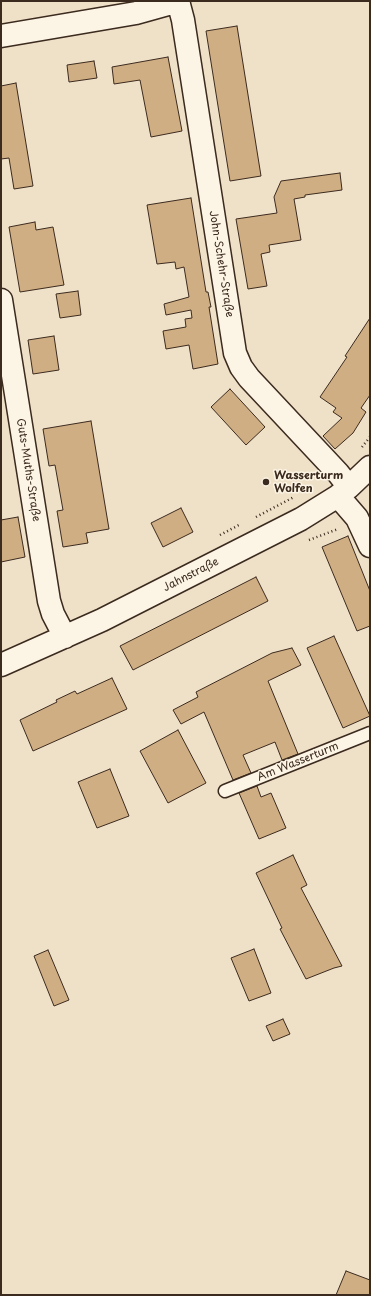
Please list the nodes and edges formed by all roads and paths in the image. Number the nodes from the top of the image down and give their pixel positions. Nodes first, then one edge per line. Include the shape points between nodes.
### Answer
1 (178, 1) edge
2 (1, 36) edge
3 (1, 300) edge
4 (370, 437) edge
5 (365, 458) edge
6 (344, 492) junction
7 (299, 494) dead end
8 (252, 518) dead end
9 (239, 525) dead end
10 (213, 538) dead end
11 (370, 546) edge
12 (65, 637) junction
13 (1, 665) edge
14 (370, 733) edge
15 (226, 791) dead end

1 - 2 street via 136,13
1 - 6 street, John-Schehr-Straße via 235,353 240,367 338,473
3 - 12 street, Guts-Muths-Straße via 50,601 53,614
4 - 5 path
5 - 6 street, Jahnstraße
6 - 11 street
6 - 12 street, Jahnstraße via 300,519
7 - 8 path
9 - 10 path
12 - 13 street, Jahnstraße
14 - 15 lane, Am Wasserturm

